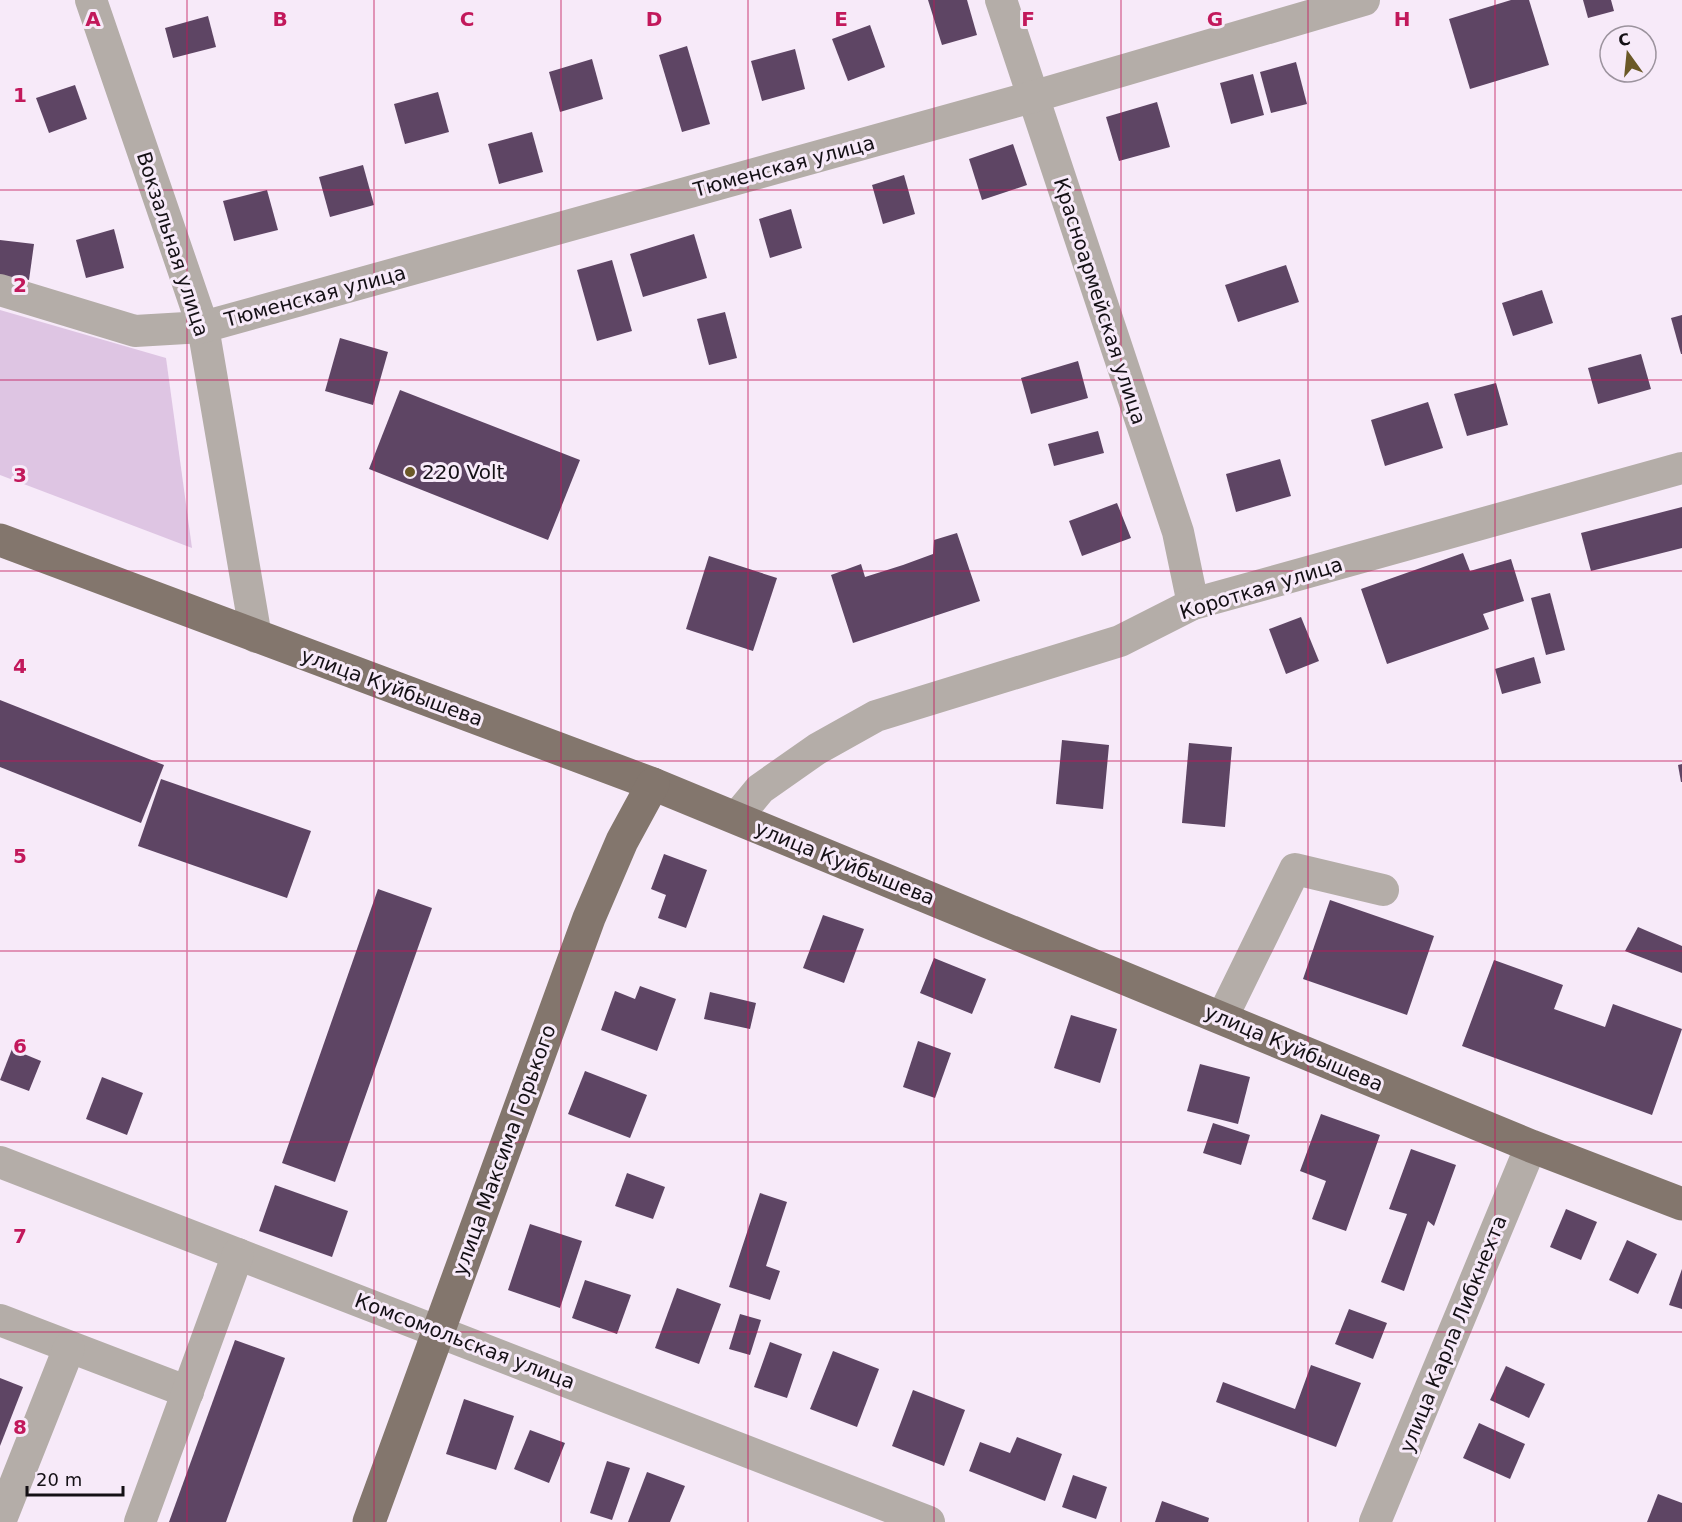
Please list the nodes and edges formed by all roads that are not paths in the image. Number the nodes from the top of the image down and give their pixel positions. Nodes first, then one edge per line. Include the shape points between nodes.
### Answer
1 (91, 0) edge
2 (1001, 0) edge
3 (1364, 0) edge
4 (1032, 97) junction
5 (0, 290) edge
6 (203, 327) junction
7 (1682, 468) edge
8 (0, 540) edge
9 (1193, 604) junction
10 (256, 637) junction
11 (653, 784) junction
12 (736, 818) junction
13 (1383, 890) dead end
14 (1222, 1018) junction
15 (1531, 1146) junction
16 (0, 1162) edge
17 (1682, 1204) edge
18 (238, 1254) junction
19 (0, 1320) edge
20 (438, 1330) junction
21 (69, 1347) junction
22 (188, 1392) junction
23 (0, 1522) edge
24 (140, 1522) edge
25 (369, 1522) edge
26 (929, 1522) edge
27 (1376, 1522) edge

1 - 6 street, Вокзальная улица
2 - 4 street, Красноармейская улица
3 - 4 street, Тюменская улица
4 - 6 street, Тюменская улица
4 - 9 street, Красноармейская улица via 1178,532
5 - 6 street, Тюменская улица via 135,331
6 - 10 street, Вокзальная улица
7 - 9 street, Короткая улица
8 - 10 main road, улица Куйбышева
9 - 12 street, Короткая улица via 1120,641 876,716 817,749 760,789
10 - 11 main road, улица Куйбышева
11 - 12 main road, улица Куйбышева
11 - 20 main road, улица Максима Горького via 622,841 589,918
12 - 14 main road, улица Куйбышева
13 - 14 street via 1295,869
14 - 15 main road, улица Куйбышева
15 - 17 main road, улица Куйбышева
15 - 27 street, улица Карла Либкнехта
16 - 18 street, Комсомольская улица
18 - 20 street, Комсомольская улица
18 - 22 street
19 - 21 street
20 - 25 main road, улица Максима Горького
20 - 26 street, Комсомольская улица
21 - 22 street
21 - 23 street
22 - 24 street

